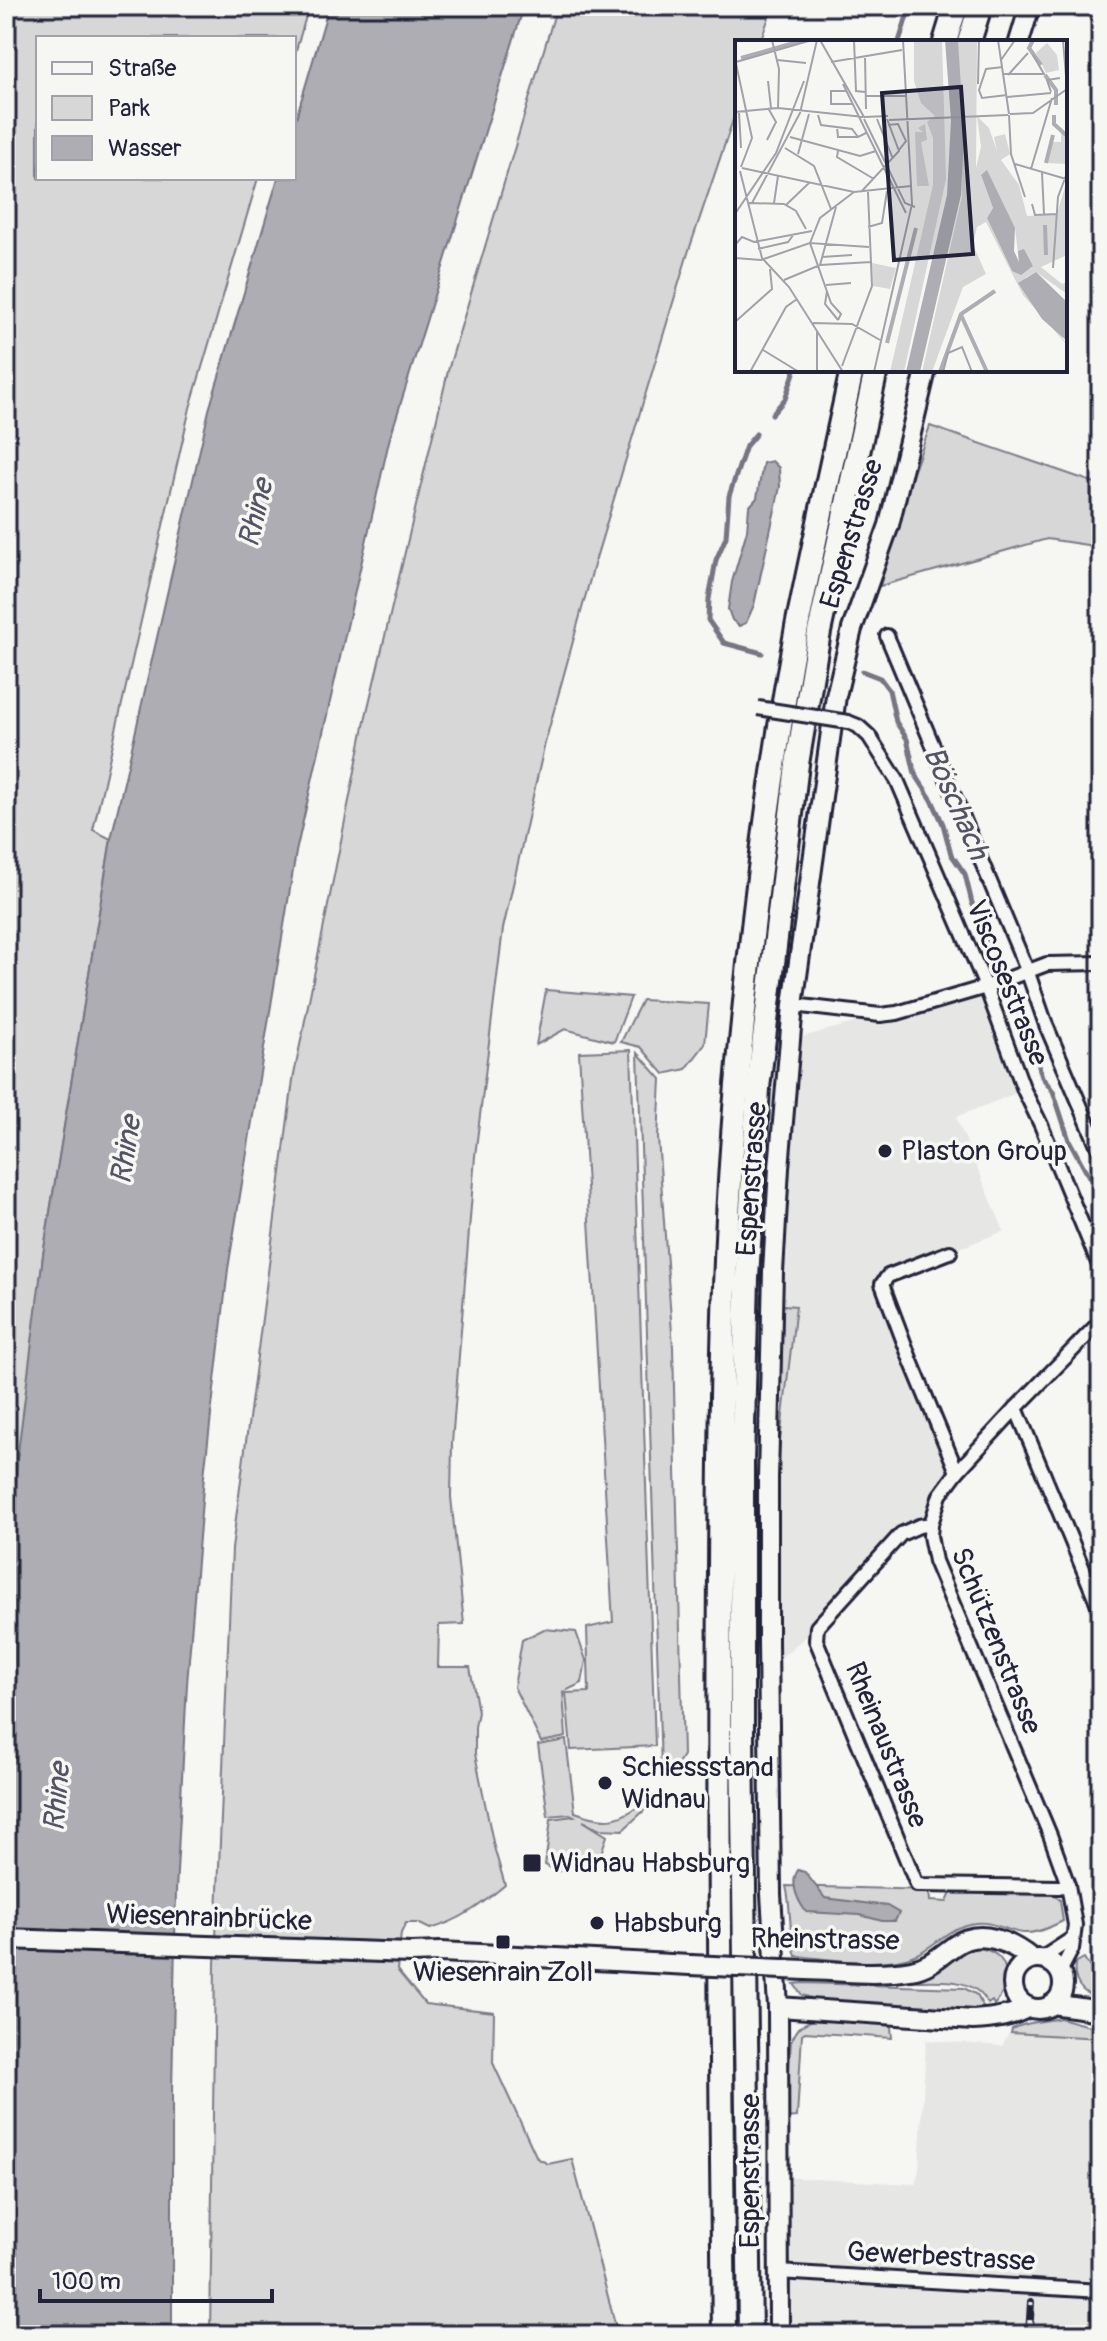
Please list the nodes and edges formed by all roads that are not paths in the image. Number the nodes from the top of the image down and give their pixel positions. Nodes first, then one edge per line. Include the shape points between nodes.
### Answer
1 (956, 6) edge
2 (980, 6) edge
3 (1030, 6) edge
4 (946, 40) edge
5 (970, 40) edge
6 (1020, 40) edge
7 (852, 372) edge
8 (876, 372) edge
9 (926, 372) edge
10 (887, 636) dead end
11 (758, 708) dead end
12 (1101, 963) edge
13 (1027, 970) junction
14 (986, 987) junction
15 (793, 1005) junction
16 (1101, 1154) edge
17 (950, 1252) dead end
18 (1101, 1270) edge
19 (1101, 1321) edge
20 (1016, 1408) junction
21 (957, 1472) junction
22 (931, 1524) junction
23 (1101, 1612) edge
24 (1068, 1885) junction
25 (989, 1938) junction
26 (1073, 1938) junction
27 (6, 1939) edge
28 (411, 1953) joint
29 (1036, 1959) junction
30 (1062, 1978) junction
31 (1014, 1983) junction
32 (1052, 2004) junction
33 (778, 2007) junction
34 (1028, 2007) junction
35 (1096, 2010) edge
36 (997, 2017) junction
37 (778, 2272) junction
38 (1101, 2291) edge
39 (724, 2335) edge
40 (750, 2335) edge
41 (779, 2335) edge

1 - 4 highway
2 - 5 highway
3 - 6 street
7 - 39 highway via 787,687 753,927 737,1089 725,1279 720,1502
8 - 40 highway via 822,618 797,764 758,1088 742,1463
9 - 15 street, Espenstrasse via 889,525 852,629 836,696
10 - 13 street
11 - 14 street, Viscosestrasse, bridge via 848,722 869,736 897,780
12 - 13 street via 1047,964
13 - 14 street
13 - 16 street
14 - 15 street via 880,1015
14 - 18 street, Viscosestrasse
15 - 33 street, Espenstrasse via 773,1272 768,1478 771,1894
17 - 21 street via 888,1276 882,1284
19 - 20 street, Schützenstrasse
20 - 21 street, Schützenstrasse
20 - 23 street
21 - 22 street, Schützenstrasse via 940,1495
22 - 24 street, Schützenstrasse via 935,1561
22 - 24 street, Rheinaustrasse via 901,1534 817,1627 816,1640 917,1885
24 - 26 street, Schützenstrasse
25 - 28 street, Rheinstrasse, bridge via 965,1939 930,1963 892,1973
25 - 29 street
25 - 31 street
26 - 29 street
26 - 30 street, Schützenstrasse
27 - 28 street, Wiesenrainbrücke
29 - 30 street via 1055,1965
29 - 31 street via 1021,1965
30 - 32 street
30 - 35 street
31 - 34 street via 1021,2003
31 - 36 street
32 - 34 street
32 - 35 street
33 - 36 street via 973,2020
33 - 37 street, Espenstrasse
34 - 36 street
37 - 38 street, Gewerbestrasse
37 - 41 street, Espenstrasse

